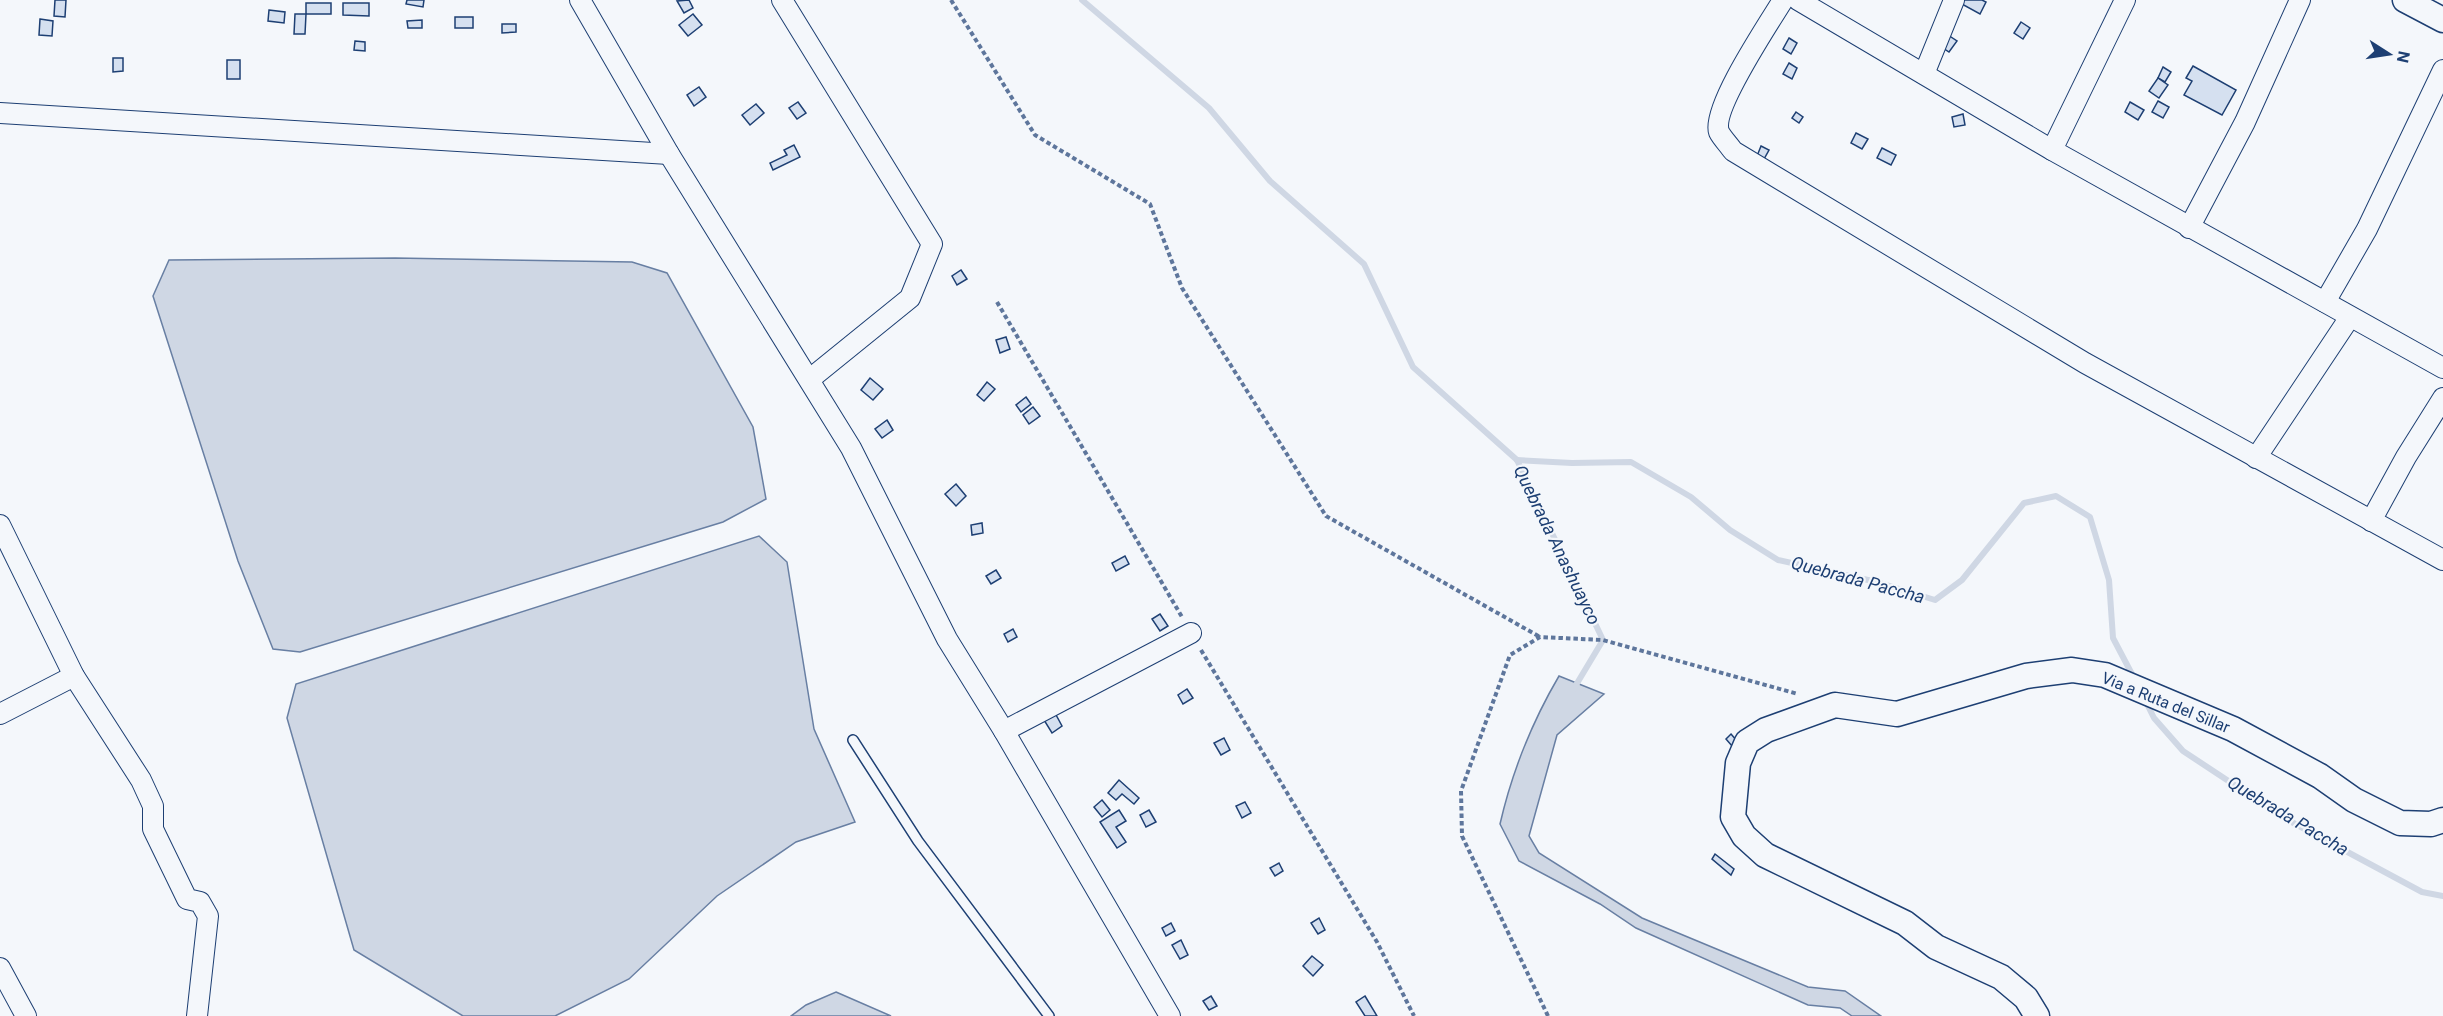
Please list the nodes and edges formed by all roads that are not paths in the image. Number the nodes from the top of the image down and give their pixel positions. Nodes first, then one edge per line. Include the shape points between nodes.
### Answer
1 (580, 0) edge
2 (782, 0) edge
3 (1783, 0) edge
4 (1798, 0) edge
5 (1954, 0) edge
6 (2125, 0) edge
7 (2300, 0) edge
8 (2405, 0) edge
9 (2443, 20) edge
10 (2443, 70) edge
11 (1923, 74) junction
12 (0, 113) edge
13 (2052, 150) junction
14 (669, 154) junction
15 (2189, 228) junction
16 (2325, 302) junction
17 (2350, 317) junction
18 (2443, 368) edge
19 (810, 379) junction
20 (2443, 398) edge
21 (2256, 458) junction
22 (2372, 521) junction
23 (0, 525) edge
24 (2443, 560) edge
25 (1191, 633) road end
26 (74, 676) junction
27 (0, 714) edge
28 (1004, 731) junction
29 (853, 740) dead end
30 (2443, 820) edge
31 (0, 968) edge
32 (26, 1016) edge
33 (197, 1016) edge
34 (1049, 1016) edge
35 (1170, 1016) edge
36 (2037, 1016) edge

1 - 14 street
2 - 19 street via 932,244 910,298
3 - 21 street via 1720,112 1719,131 1733,151 2085,363
4 - 11 street
5 - 11 street
6 - 13 street
7 - 15 street via 2245,122
8 - 9 street
10 - 16 street via 2367,229
11 - 13 street
12 - 14 street
13 - 15 street
14 - 19 street
15 - 16 street
16 - 17 street
17 - 18 street
17 - 21 street
19 - 28 street via 851,448 947,639
20 - 22 street
21 - 22 street
22 - 24 street
23 - 26 street
25 - 28 street
26 - 27 street
26 - 33 street via 141,780 153,806 153,830 187,899 200,902 208,916
28 - 35 street
29 - 34 lane via 918,841
30 - 36 street, Via a Ruta del Sillar via 2400,824 2233,729 2105,675 2072,670 2026,676 1898,714 1835,705 1766,730 1746,742 1738,764 1733,817 1744,836 1765,855 1905,923 1936,947 2001,977 2026,998
31 - 32 street

